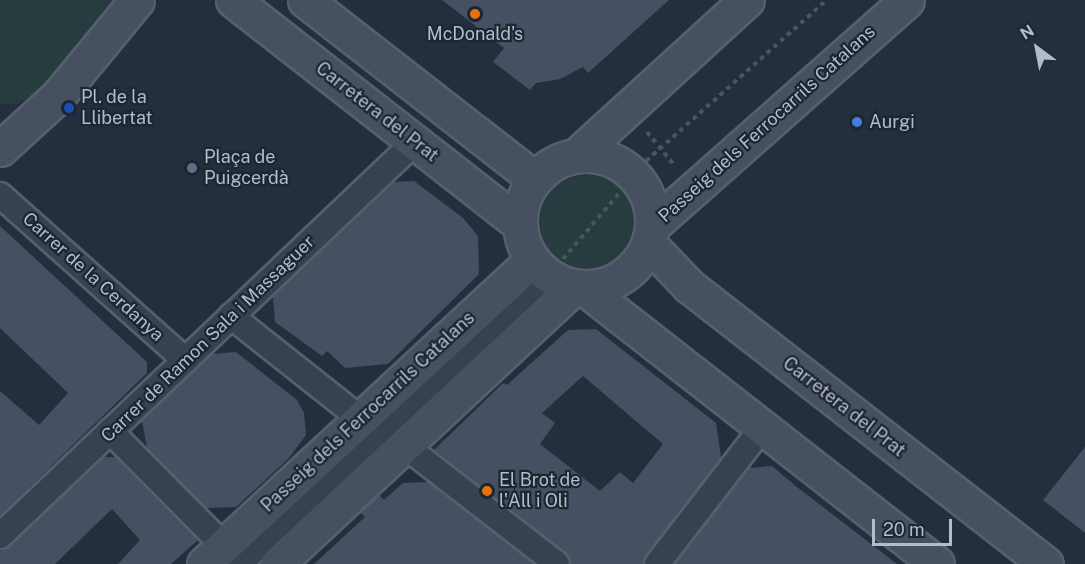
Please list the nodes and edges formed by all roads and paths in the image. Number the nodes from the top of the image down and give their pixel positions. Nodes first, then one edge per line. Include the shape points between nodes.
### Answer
1 (137, 0) edge
2 (233, 0) edge
3 (305, 0) edge
4 (747, 0) edge
5 (827, 0) edge
6 (907, 0) edge
7 (641, 126) dead end
8 (6, 136) edge
9 (415, 142) junction
10 (660, 149) junction
11 (577, 155) junction
12 (646, 161) dead end
13 (680, 172) dead end
14 (535, 179) junction
15 (621, 191) dead end
16 (0, 195) edge
17 (520, 224) junction
18 (651, 235) junction
19 (558, 277) junction
20 (231, 316) junction
21 (185, 360) junction
22 (360, 419) junction
23 (762, 428) junction
24 (110, 431) junction
25 (405, 446) junction
26 (0, 536) edge
27 (230, 560) edge
28 (278, 564) edge
29 (557, 564) edge
30 (657, 564) edge
31 (937, 564) edge
32 (1046, 564) edge

1 - 8 main road via 58,96
2 - 9 main road, Carretera del Prat
3 - 14 main road
4 - 11 main road
5 - 10 path
6 - 18 main road, Passeig dels Ferrocarrils Catalans
7 - 10 path, Passeig dels Ferrocarrils Catalans
9 - 17 main road, Carretera del Prat
9 - 20 street, Carrer de Ramon Sala i Massaguer
10 - 12 path
10 - 13 path, Passeig dels Ferrocarrils Catalans
11 - 14 main road via 547,168
11 - 18 main road via 608,158 635,175 645,189
14 - 17 main road via 521,208
15 - 19 path
16 - 21 street, Carrer de la Cerdanya
17 - 19 main road
18 - 19 main road via 624,277
18 - 32 main road, Carretera del Prat via 689,286
19 - 22 main road, Passeig dels Ferrocarrils Catalans
19 - 23 main road
19 - 25 main road
19 - 27 street, Passeig dels Ferrocarrils Catalans
20 - 21 street, Carrer de Ramon Sala i Massaguer
20 - 22 street
21 - 24 street, Carrer de Ramon Sala i Massaguer
22 - 27 main road, Passeig dels Ferrocarrils Catalans
23 - 30 street
23 - 31 main road
24 - 26 street, Carrer de Ramon Sala i Massaguer
24 - 27 street
25 - 28 main road
25 - 29 street

